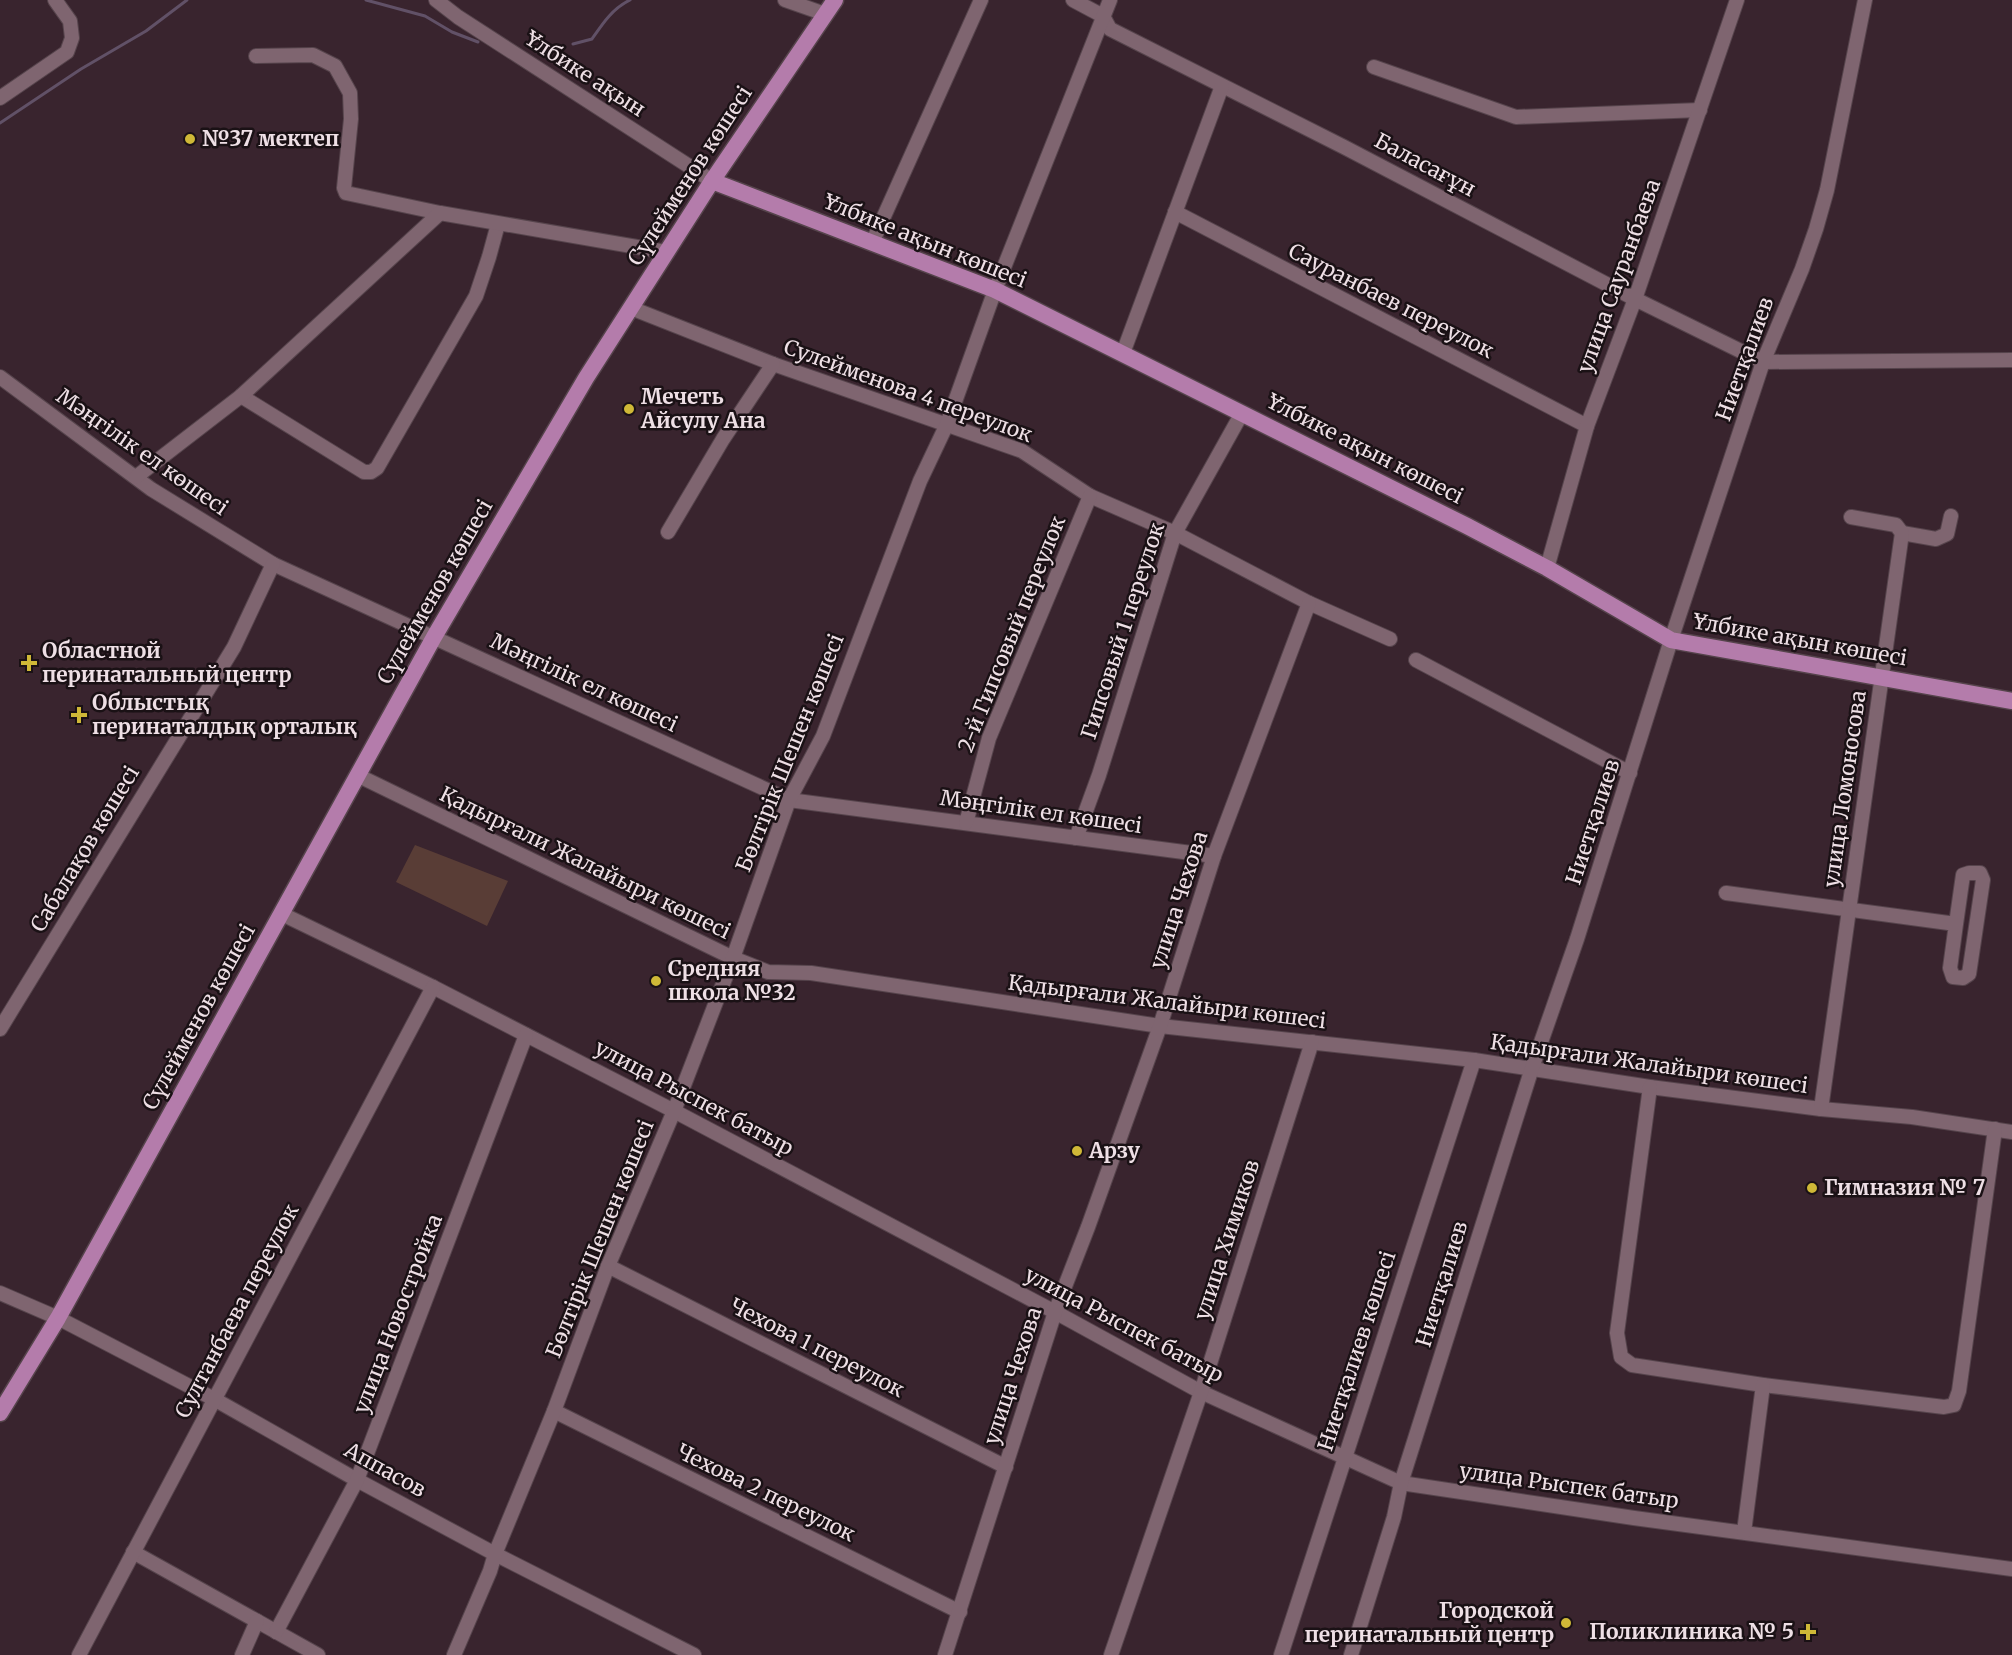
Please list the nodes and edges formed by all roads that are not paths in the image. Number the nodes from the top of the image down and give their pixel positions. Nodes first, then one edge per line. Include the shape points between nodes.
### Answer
1 (54, 0) edge
2 (436, 0) edge
3 (785, 0) edge
4 (981, 0) edge
5 (1073, 0) edge
6 (1110, 0) edge
7 (1737, 0) edge
8 (1865, 0) edge
9 (830, 7) edge
10 (1102, 16) junction
11 (256, 56) dead end
12 (1374, 67) dead end
13 (1222, 86) junction
14 (0, 98) edge
15 (1700, 110) junction
16 (712, 181) junction
17 (1175, 212) junction
18 (440, 213) junction
19 (498, 224) junction
20 (872, 243) junction
21 (666, 252) junction
22 (995, 290) junction
23 (1635, 299) junction
24 (631, 308) junction
25 (1123, 353) junction
26 (2012, 360) edge
27 (1763, 363) junction
28 (773, 364) junction
29 (0, 377) edge
30 (241, 396) junction
31 (1242, 412) junction
32 (947, 424) junction
33 (1587, 426) junction
34 (136, 477) junction
35 (1090, 496) junction
36 (1951, 516) dead end
37 (1851, 518) dead end
38 (668, 532) dead end
39 (1902, 532) junction
40 (1175, 533) junction
41 (273, 564) junction
42 (1547, 568) junction
43 (1309, 603) junction
44 (434, 637) junction
45 (1390, 639) dead end
46 (1671, 640) junction
47 (1416, 660) dead end
48 (1882, 677) junction
49 (2012, 701) edge
50 (1630, 772) junction
51 (357, 775) junction
52 (789, 800) junction
53 (966, 823) junction
54 (1076, 838) junction
55 (1214, 856) junction
56 (1726, 893) dead end
57 (1850, 909) junction
58 (282, 914) junction
59 (1956, 924) junction
60 (733, 958) junction
61 (433, 987) junction
62 (1160, 1026) junction
63 (0, 1029) edge
64 (526, 1035) junction
65 (1312, 1042) junction
66 (1474, 1060) junction
67 (1532, 1068) junction
68 (1650, 1087) junction
69 (1821, 1110) junction
70 (674, 1111) junction
71 (1995, 1129) junction
72 (2012, 1132) edge
73 (608, 1266) junction
74 (0, 1293) edge
75 (1055, 1312) junction
76 (58, 1318) junction
77 (1763, 1384) junction
78 (1201, 1392) junction
79 (214, 1399) junction
80 (554, 1411) junction
81 (0, 1413) edge
82 (1345, 1457) junction
83 (1006, 1467) junction
84 (357, 1480) junction
85 (1401, 1483) junction
86 (1744, 1532) junction
87 (133, 1552) junction
88 (495, 1554) junction
89 (2012, 1569) edge
90 (960, 1612) junction
91 (258, 1621) junction
92 (276, 1632) junction
93 (79, 1655) edge
94 (242, 1655) edge
95 (318, 1655) edge
96 (454, 1655) edge
97 (694, 1655) edge
98 (945, 1655) edge
99 (1111, 1655) edge
100 (1281, 1655) edge
101 (1350, 1655) edge

1 - 14 street via 70,21 72,38 67,52
2 - 16 street, Ұлбике ақын
3 - 9 street
4 - 20 street
5 - 10 street, Баласағұн
6 - 10 street, Бөлтірік Шешен көшесі
7 - 15 street, улица Сауранбаева
8 - 27 street, Ниетқалиев via 1827,190 1802,269
9 - 16 main road, Сүлейменов көшесі
10 - 13 street, Баласағұн via 1110,29
10 - 22 street, Бөлтірік Шешен көшесі
11 - 18 street via 313,55 335,66 350,93 346,193
12 - 15 street via 1516,117
13 - 17 street
13 - 23 street, Баласағұн
15 - 23 street, улица Сауранбаева
16 - 20 main road, Ұлбике ақын көшесі
16 - 21 main road, Сүлейменов көшесі
17 - 25 street
17 - 33 street, Сауранбаев переулок
18 - 19 street
18 - 30 street
19 - 21 street
19 - 30 street via 476,296 377,468 364,472
20 - 22 main road, Ұлбике ақын көшесі
21 - 24 main road, Сүлейменов көшесі
22 - 25 main road, Ұлбике ақын көшесі
22 - 32 street, Бөлтірік Шешен көшесі
23 - 27 street, Баласағұн
23 - 33 street, улица Сауранбаева
24 - 28 street, Сулейменова 4 переулок
24 - 44 main road, Сүлейменов көшесі
25 - 31 main road, Ұлбике ақын көшесі
26 - 27 street
27 - 46 street, Ниетқалиев
28 - 32 street, Сулейменова 4 переулок
28 - 38 street
29 - 34 street, Мәңгілік ел көшесі
30 - 34 street
31 - 40 street, Гипсовый 1 переулок
31 - 42 main road, Ұлбике ақын көшесі
32 - 35 street, Сулейменова 4 переулок via 1022,451
32 - 52 street, Бөлтірік Шешен көшесі via 920,481 823,736
33 - 42 street, улица Сауранбаева
34 - 41 street, Мәңгілік ел көшесі
35 - 40 street, Сулейменова 4 переулок
35 - 53 street, 2-й Гипсовый переулок via 988,738
36 - 39 street via 1947,534 1936,539
37 - 39 street via 1896,525
39 - 48 street, улица Ломоносова
40 - 43 street, Сулейменова 4 переулок
40 - 54 street, Гипсовый 1 переулок
41 - 44 street, Мәңгілік ел көшесі
41 - 63 street, Сабалақов көшесі via 234,647
42 - 46 main road, Ұлбике ақын көшесі
43 - 45 street, Сулейменова 4 переулок
43 - 55 street, улица Чехова
44 - 51 main road, Сүлейменов көшесі
44 - 52 street, Мәңгілік ел көшесі
46 - 48 main road, Ұлбике ақын көшесі
46 - 50 street, Ниетқалиев
47 - 50 street
48 - 49 main road, Ұлбике ақын көшесі
48 - 57 street, улица Ломоносова
50 - 67 street, Ниетқалиев
51 - 58 main road, Сүлейменов көшесі
51 - 60 street, Қадырғали Жалайыри көшесі
52 - 53 street, Мәңгілік ел көшесі
52 - 60 street, Бөлтірік Шешен көшесі
53 - 54 street, Мәңгілік ел көшесі
54 - 55 street, Мәңгілік ел көшесі
55 - 62 street, улица Чехова
56 - 57 street, улица Ломоносова
57 - 59 street, улица Ломоносова
57 - 69 street, улица Ломоносова
58 - 61 street, улица Рыспек батыр
58 - 76 main road, Сүлейменов көшесі
59 - 59 street via 1950,968 1953,977 1963,978 1969,974 1983,880 1980,873 1963,875
60 - 62 street, Қадырғали Жалайыри көшесі via 768,972 811,973
60 - 70 street, Бөлтірік Шешен көшесі
61 - 64 street, улица Рыспек батыр
61 - 79 street, Султанбаева переулок
62 - 65 street, Қадырғали Жалайыри көшесі
62 - 75 street, улица Чехова
64 - 70 street, улица Рыспек батыр
64 - 84 street, улица Новостройка
65 - 66 street, Қадырғали Жалайыри көшесі
65 - 78 street, улица Химиков
66 - 67 street, Қадырғали Жалайыри көшесі
66 - 82 street, Ниетқалиев көшесі
67 - 68 street, Қадырғали Жалайыри көшесі
67 - 85 street, Ниетқалиев
68 - 69 street, Қадырғали Жалайыри көшесі
68 - 77 street via 1617,1333 1621,1357 1632,1365
69 - 71 street, Қадырғали Жалайыри көшесі
70 - 73 street, Бөлтірік Шешен көшесі
70 - 75 street, улица Рыспек батыр
71 - 72 street, Қадырғали Жалайыри көшесі
71 - 77 street via 1954,1405 1944,1407
73 - 80 street, Бөлтірік Шешен көшесі
73 - 83 street, Чехова 1 переулок
74 - 76 street, Аппасов
75 - 78 street, улица Рыспек батыр
75 - 83 street, улица Чехова
76 - 79 street, Аппасов
76 - 81 main road, Сүлейменов көшесі
77 - 86 street
78 - 82 street, улица Рыспек батыр
78 - 99 street, улица Химиков
79 - 84 street, Аппасов
79 - 87 street, Султанбаева переулок
80 - 88 street, Бөлтірік Шешен көшесі
80 - 90 street, Чехова 2 переулок
82 - 85 street, улица Рыспек батыр
82 - 100 street, Ниетқалиев көшесі
83 - 90 street, улица Чехова
84 - 88 street, Аппасов
84 - 92 street, улица Новостройка
85 - 86 street, улица Рыспек батыр
85 - 101 street, Ниетқалиев
86 - 89 street, улица Рыспек батыр
87 - 91 street
87 - 93 street, Султанбаева переулок
88 - 96 street, Бөлтірік Шешен көшесі
88 - 97 street, Аппасов
90 - 98 street, улица Чехова
91 - 92 street
91 - 94 street
92 - 95 street

